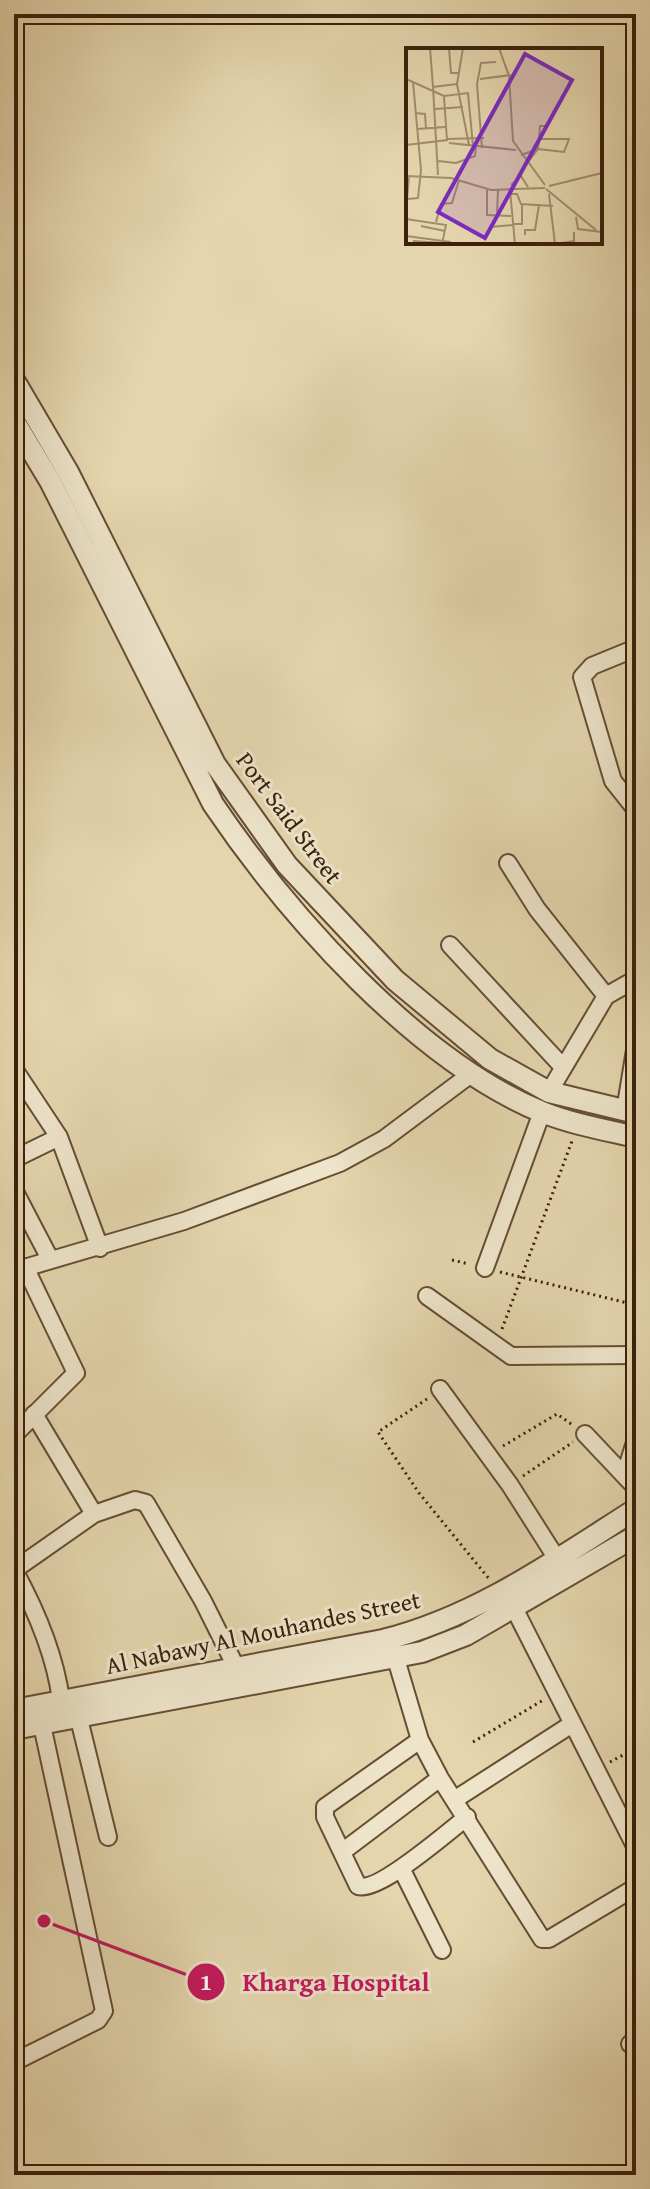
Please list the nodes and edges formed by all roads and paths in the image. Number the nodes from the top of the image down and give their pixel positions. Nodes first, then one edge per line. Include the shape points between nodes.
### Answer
1 (14, 380) edge
2 (14, 421) edge
3 (636, 648) edge
4 (636, 810) edge
5 (508, 863) dead end
6 (450, 945) dead end
7 (636, 979) edge
8 (606, 996) junction
9 (437, 1018) junction
10 (421, 1035) junction
11 (636, 1044) edge
12 (562, 1066) junction
13 (14, 1069) edge
14 (471, 1074) junction
15 (549, 1092) junction
16 (542, 1112) junction
17 (631, 1112) edge
18 (578, 1123) junction
19 (59, 1137) junction
20 (636, 1137) edge
21 (14, 1159) edge
22 (14, 1190) edge
23 (100, 1248) junction
24 (50, 1259) junction
25 (485, 1268) joint
26 (19, 1269) edge
27 (521, 1277) junction
28 (427, 1296) dead end
29 (636, 1305) edge
30 (496, 1347) junction
31 (636, 1355) edge
32 (440, 1389) joint
33 (34, 1414) junction
34 (585, 1434) junction
35 (14, 1435) edge
36 (636, 1439) edge
37 (488, 1456) junction
38 (625, 1474) junction
39 (510, 1485) junction
40 (636, 1488) edge
41 (636, 1509) edge
42 (94, 1514) junction
43 (636, 1536) edge
44 (557, 1559) junction
45 (14, 1570) edge
46 (500, 1592) junction
47 (514, 1608) junction
48 (396, 1659) junction
49 (237, 1669) junction
50 (556, 1693) junction
51 (61, 1700) junction
52 (14, 1710) edge
53 (79, 1719) junction
54 (572, 1724) junction
55 (42, 1725) junction
56 (14, 1729) edge
57 (420, 1740) junction
58 (473, 1742) dead end
59 (636, 1748) edge
60 (596, 1769) junction
61 (440, 1778) junction
62 (454, 1800) junction
63 (467, 1817) junction
64 (108, 1837) dead end
65 (636, 1848) edge
66 (342, 1852) junction
67 (401, 1868) junction
68 (636, 1887) edge
69 (442, 1950) dead end
70 (14, 2062) edge

1 - 9 street, Port Said Street via 68,472 232,792 337,922
2 - 10 street, Port Said Street via 50,481 213,804 320,938
3 - 4 street via 592,666 582,677 613,781
5 - 8 street
6 - 12 street
7 - 8 street
8 - 12 street
9 - 10 street
9 - 15 street, Port Said Street via 490,1059
10 - 14 street, Port Said Street
11 - 17 street
12 - 15 street
13 - 19 street
14 - 16 street, Port Said Street
14 - 23 street via 384,1139 340,1163
15 - 17 street, Port Said Street
16 - 18 street, Port Said Street
16 - 25 street
18 - 20 street, Port Said Street
18 - 27 path
19 - 21 street
19 - 23 street
22 - 24 street
23 - 24 street
24 - 26 street
25 - 27 path
26 - 33 street via 76,1370
27 - 29 path
27 - 30 path
28 - 30 street
30 - 31 street via 522,1358
32 - 37 street
32 - 46 path via 378,1432
33 - 35 street
33 - 42 street
34 - 37 path via 557,1414
34 - 38 street
34 - 39 path
36 - 38 street
37 - 39 street
38 - 40 street
39 - 44 street
41 - 44 street, Al Nabawy Al Mouhandes Street
42 - 45 street
42 - 49 street via 135,1500 146,1503
43 - 47 street, Al Nabawy Al Mouhandes Street
44 - 46 street, Al Nabawy Al Mouhandes Street
45 - 51 street via 57,1673
46 - 49 street, Al Nabawy Al Mouhandes Street via 457,1616 407,1634
47 - 48 street, Al Nabawy Al Mouhandes Street via 445,1645
47 - 50 street
48 - 53 street, Al Nabawy Al Mouhandes Street
48 - 57 street
49 - 51 street, Al Nabawy Al Mouhandes Street
50 - 54 street
50 - 58 path
51 - 52 street, Al Nabawy Al Mouhandes Street
53 - 55 street, Al Nabawy Al Mouhandes Street
53 - 64 street
54 - 60 street
54 - 62 street
55 - 56 street, Al Nabawy Al Mouhandes Street
55 - 70 street via 104,2011 98,2020
57 - 61 street
57 - 66 street via 325,1807
59 - 60 path
60 - 65 street
61 - 62 street
61 - 66 street
62 - 63 street
63 - 67 street
63 - 68 street via 542,1939
66 - 67 street via 360,1888
67 - 69 street

